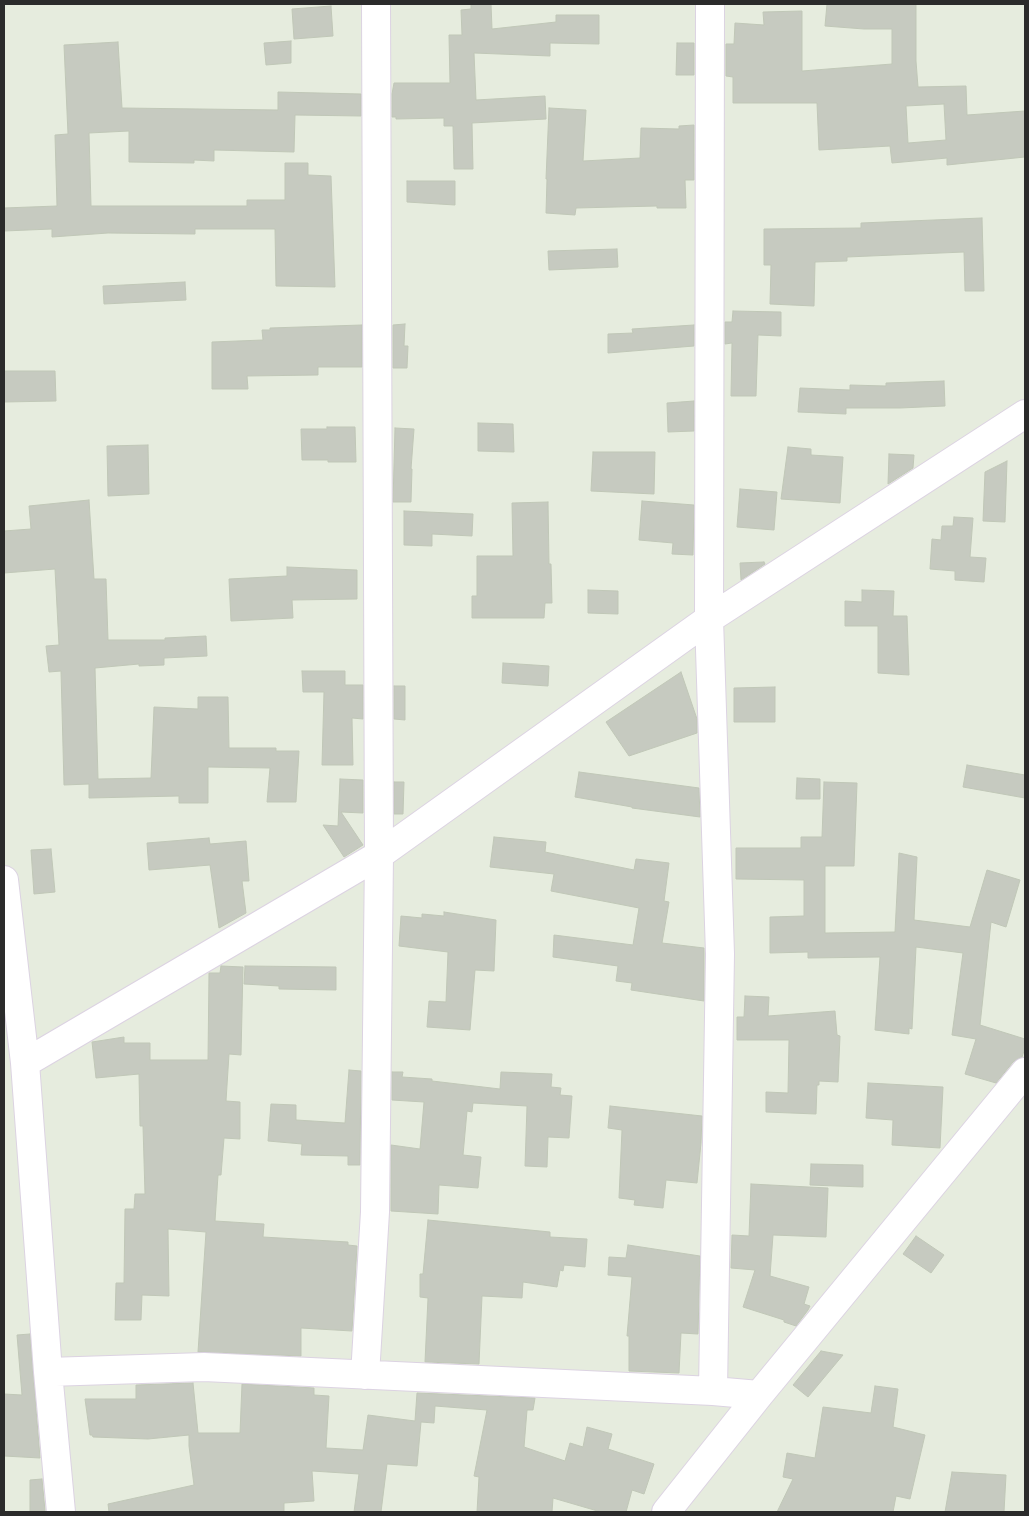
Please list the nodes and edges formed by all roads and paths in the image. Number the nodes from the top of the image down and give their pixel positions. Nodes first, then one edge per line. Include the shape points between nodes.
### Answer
1 (376, 4) edge
2 (710, 4) edge
3 (1025, 414) edge
4 (709, 619) junction
5 (379, 855) junction
6 (4, 880) edge
7 (7, 943) edge
8 (25, 1063) junction
9 (1025, 1072) edge
10 (48, 1372) junction
11 (365, 1375) junction
12 (713, 1391) junction
13 (759, 1395) junction
14 (61, 1512) edge
15 (666, 1512) edge

1 - 5 street
2 - 4 street
3 - 4 street
4 - 5 street
4 - 12 street via 720,954
5 - 8 street
5 - 11 street via 375,1212
6 - 7 street
7 - 8 street
8 - 10 street
9 - 13 street
10 - 11 street via 204,1367
10 - 14 street
11 - 12 street
12 - 13 street
13 - 15 street

